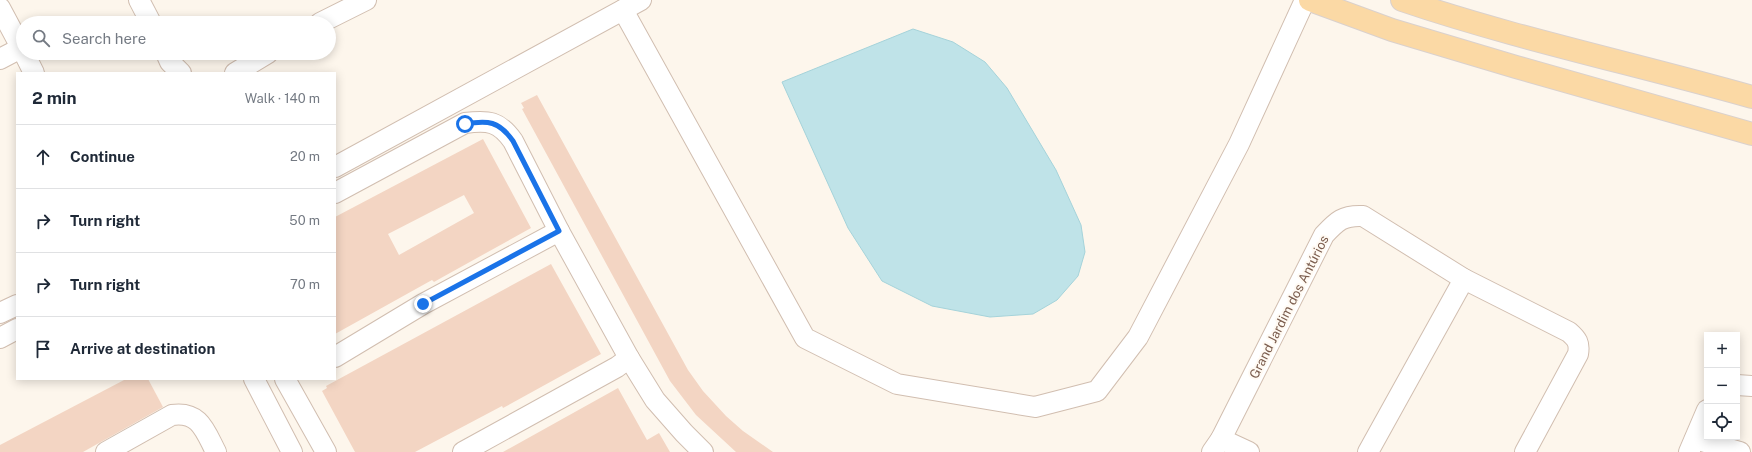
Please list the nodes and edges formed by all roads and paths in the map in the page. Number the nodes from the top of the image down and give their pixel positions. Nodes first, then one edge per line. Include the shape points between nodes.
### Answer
1 (138, 0) edge
2 (366, 0) edge
3 (641, 0) edge
4 (1305, 0) edge
5 (1310, 0) edge
6 (1402, 0) edge
7 (0, 8) edge
8 (623, 10) junction
9 (147, 16) edge
10 (334, 16) edge
11 (16, 38) edge
12 (16, 53) edge
13 (0, 59) edge
14 (28, 60) edge
15 (169, 60) edge
16 (256, 60) edge
17 (34, 72) edge
18 (180, 72) edge
19 (237, 72) edge
20 (1752, 97) edge
21 (1752, 134) edge
22 (336, 166) edge
23 (336, 192) edge
24 (559, 231) junction
25 (1464, 279) junction
26 (16, 306) edge
27 (0, 314) edge
28 (16, 330) edge
29 (0, 338) edge
30 (336, 356) edge
31 (629, 358) junction
32 (255, 380) edge
33 (290, 381) edge
34 (1740, 385) edge
35 (1752, 386) edge
36 (1704, 417) edge
37 (1692, 445) edge
38 (1216, 446) edge
39 (106, 452) edge
40 (216, 452) edge
41 (292, 452) edge
42 (326, 452) edge
43 (463, 452) edge
44 (703, 452) edge
45 (1249, 452) edge
46 (1368, 452) edge
47 (1525, 452) edge
48 (1740, 452) edge

1 - 9 street
2 - 10 street
3 - 8 street
4 - 8 street via 1239,144 1138,337 1097,391 1035,407 897,384 805,338
5 - 21 main road via 1392,30 1516,68
6 - 20 main road via 1544,42
7 - 11 street
8 - 22 street
12 - 13 street
14 - 17 street
15 - 18 street
16 - 19 street
23 - 24 street via 465,124 482,121 497,124 506,130
24 - 30 street via 423,304
24 - 31 street
25 - 38 street, Grand Jardim dos Antúrios via 1363,216 1352,215 1337,221 1324,235
25 - 46 street
25 - 47 street, Grand Jardim dos Antúrios via 1568,332 1578,340 1578,354
26 - 27 street
28 - 29 street
31 - 43 street
31 - 44 street via 655,400
32 - 41 street
33 - 42 street
34 - 35 street
36 - 37 street
37 - 48 street
38 - 45 street, Grand Jardim dos Antúrios
39 - 40 street via 172,415 183,414 194,417 201,424

